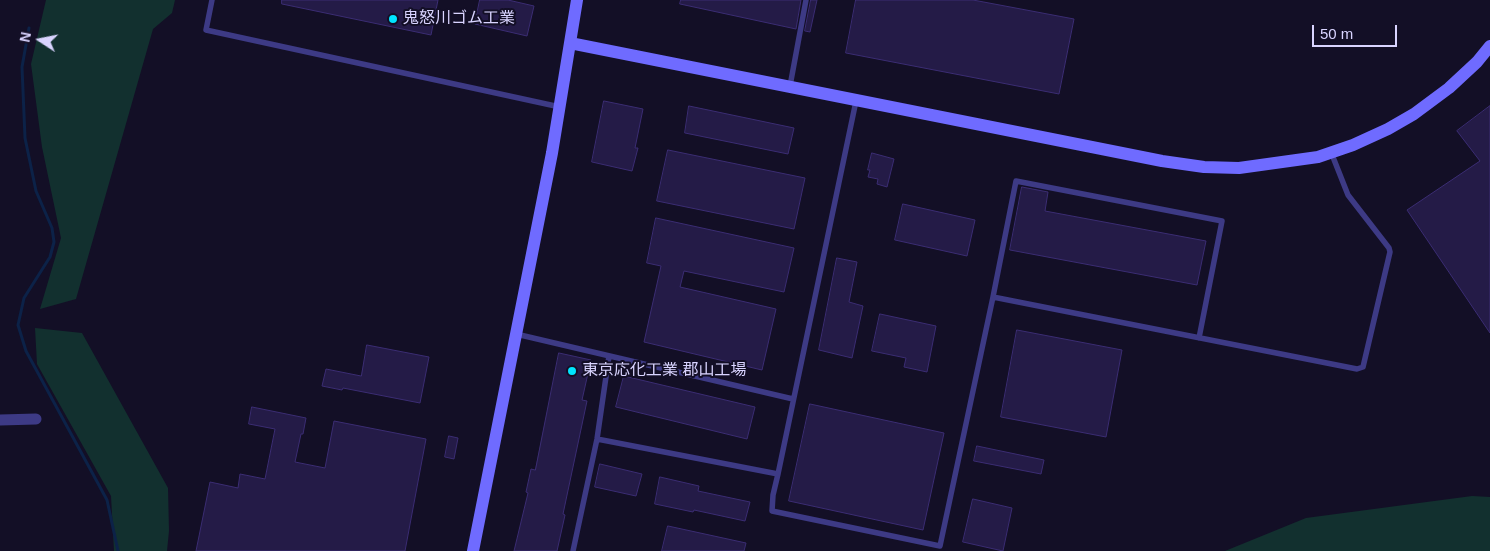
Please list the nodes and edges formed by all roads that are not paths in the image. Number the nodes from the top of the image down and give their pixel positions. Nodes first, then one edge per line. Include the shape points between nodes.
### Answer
1 (212, 0) edge
2 (577, 0) edge
3 (806, 0) edge
4 (570, 43) junction
5 (1490, 46) edge
6 (790, 86) junction
7 (856, 101) junction
8 (560, 107) junction
9 (1331, 152) junction
10 (993, 297) junction
11 (516, 334) junction
12 (1199, 338) junction
13 (609, 356) junction
14 (792, 399) junction
15 (36, 419) dead end
16 (0, 420) edge
17 (597, 439) junction
18 (778, 474) junction
19 (473, 551) edge
20 (573, 551) edge

1 - 8 lane via 206,30
2 - 4 street
3 - 6 lane
4 - 6 street
4 - 8 street
5 - 9 street via 1449,88 1414,114 1388,129
6 - 7 street
7 - 9 street via 1204,167 1269,165
7 - 14 lane
8 - 11 street
9 - 12 lane via 1348,195 1390,252 1365,365 1357,369
10 - 12 lane
10 - 12 lane via 1016,180 1213,219 1222,221
10 - 18 lane via 940,546 772,511
11 - 13 lane
11 - 19 street
13 - 14 lane
13 - 17 lane
14 - 18 lane
15 - 16 street
17 - 18 lane
17 - 20 lane

